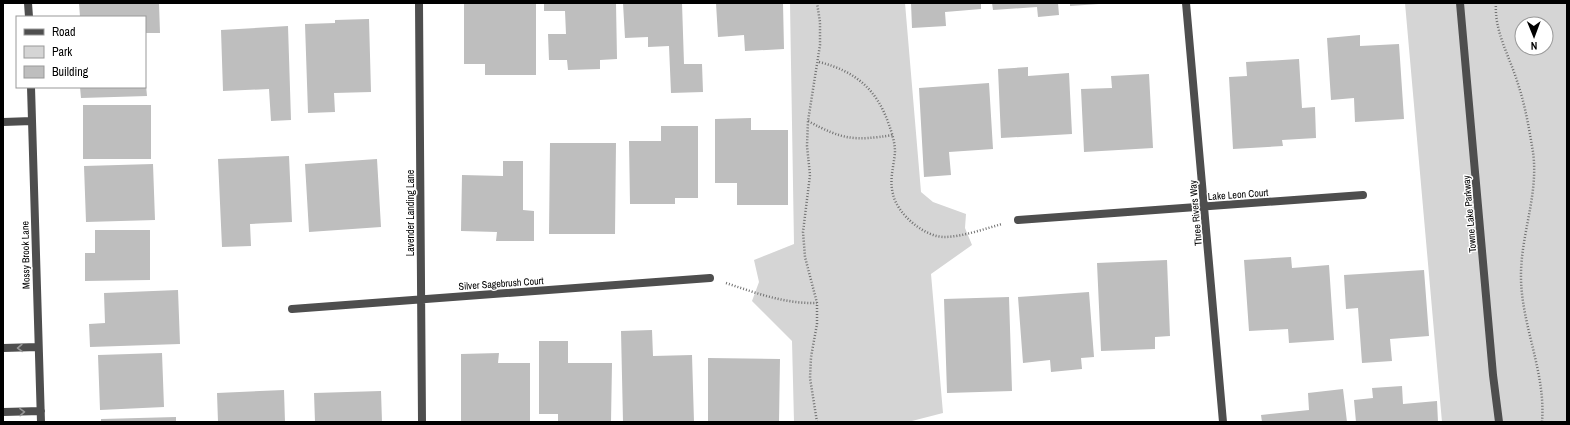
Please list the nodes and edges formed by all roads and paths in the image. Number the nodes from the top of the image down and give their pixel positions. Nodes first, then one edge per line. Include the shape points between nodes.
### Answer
1 (28, 3) edge
2 (419, 3) edge
3 (817, 3) edge
4 (1186, 3) edge
5 (1460, 3) edge
6 (1496, 3) edge
7 (28, 16) edge
8 (819, 62) junction
9 (31, 88) edge
10 (32, 121) junction
11 (808, 121) junction
12 (3, 122) edge
13 (893, 135) junction
14 (1363, 194) dead end
15 (1204, 206) junction
16 (1018, 220) joint
17 (710, 278) joint
18 (421, 299) junction
19 (817, 303) junction
20 (292, 309) dead end
21 (38, 347) junction
22 (3, 348) edge
23 (41, 411) junction
24 (3, 412) edge
25 (41, 422) edge
26 (422, 422) edge
27 (817, 422) edge
28 (1223, 422) edge
29 (1500, 422) edge
30 (1542, 422) edge

1 - 7 street
2 - 18 street, Lavender Landing Lane
3 - 8 path via 820,22
4 - 15 street, Three Rivers Way
5 - 29 street, Towne Lake Parkway via 1493,375
6 - 30 path via 1498,28 1524,102 1533,154 1534,179 1521,277 1522,308 1540,379
8 - 11 path
8 - 13 path via 834,65 867,86 879,102
9 - 10 street, Mossy Brook Lane
10 - 12 street
10 - 21 street, Mossy Brook Lane
11 - 13 path via 834,135 853,139
11 - 19 path via 810,176 804,232 805,257
13 - 16 path via 893,195 903,212 916,226 931,234 945,237
14 - 15 street, Lake Leon Court
15 - 16 street, Lake Leon Court
15 - 28 street, Three Rivers Way
17 - 18 street, Silver Sagebrush Court
17 - 19 path via 798,303
18 - 20 street, Silver Sagebrush Court
18 - 26 street, Lavender Landing Lane
19 - 27 path via 810,378
21 -> 22 street
21 - 23 street, Mossy Brook Lane
24 -> 23 street
23 - 25 street, Mossy Brook Lane

